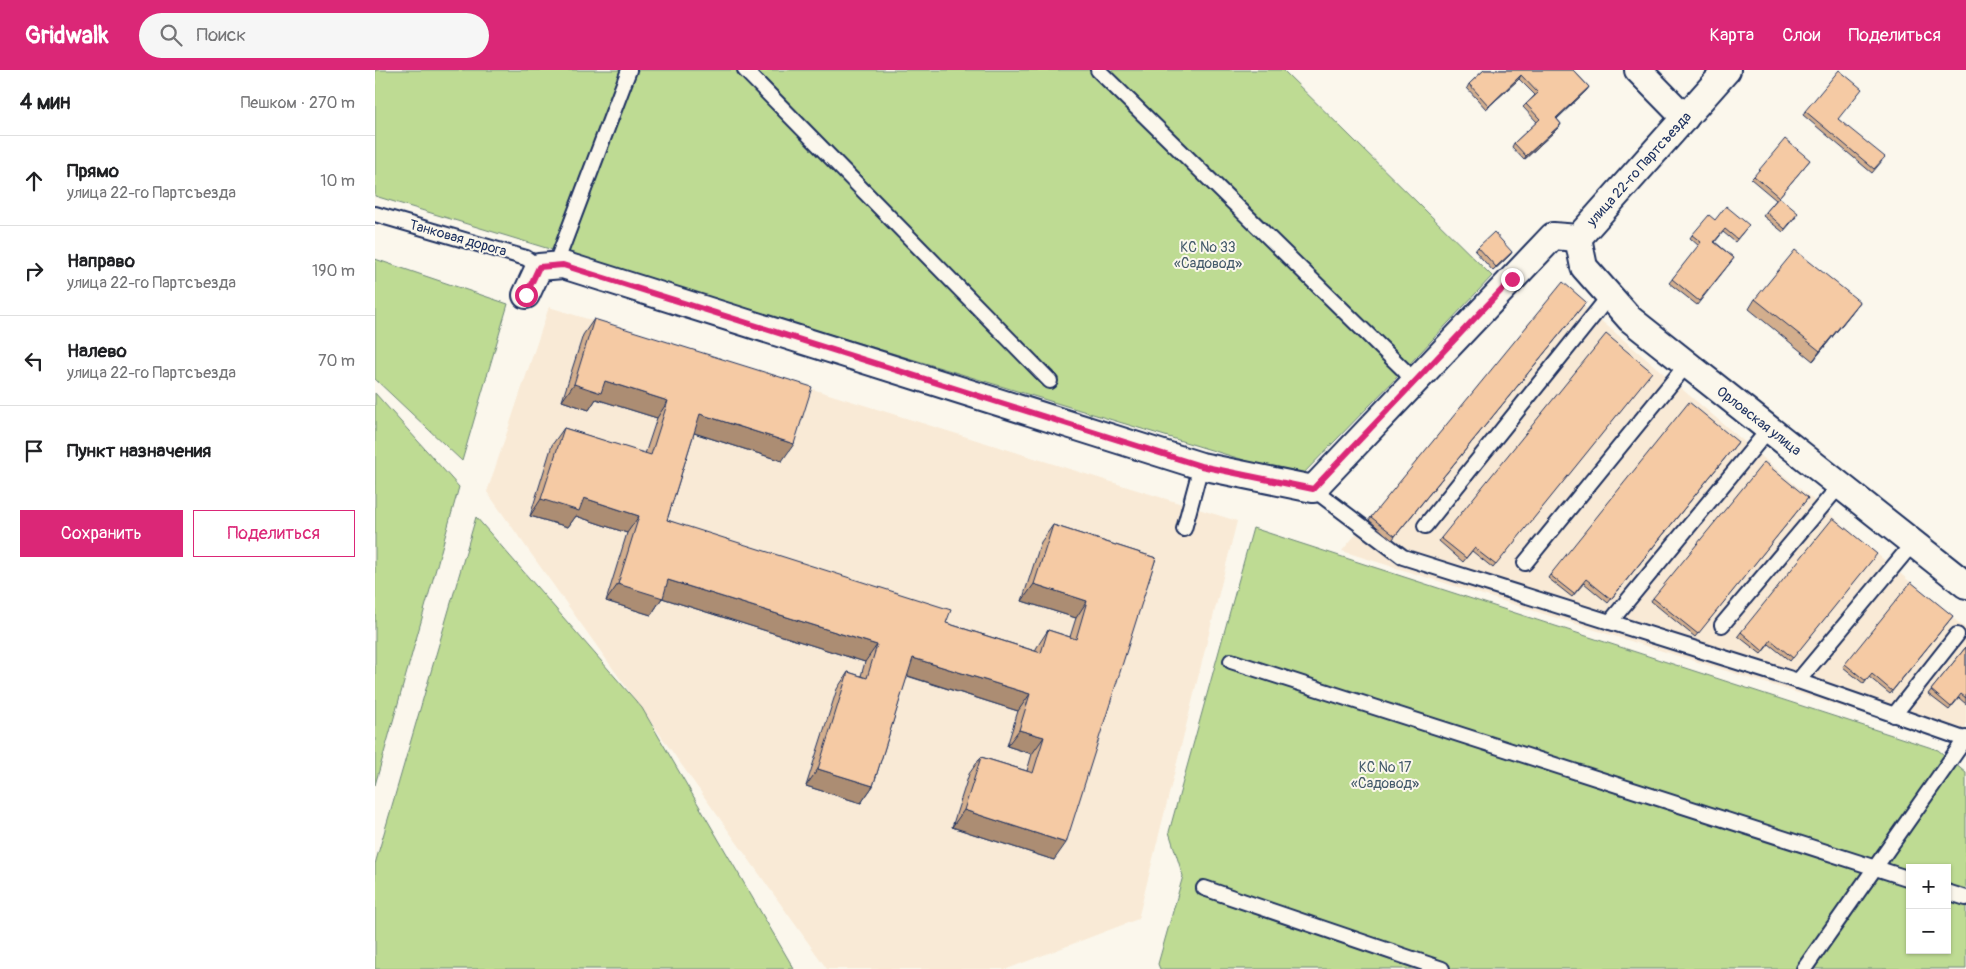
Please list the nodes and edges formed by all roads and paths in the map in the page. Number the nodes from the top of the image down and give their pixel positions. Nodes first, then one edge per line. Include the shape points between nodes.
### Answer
1 (629, 70) edge
2 (745, 70) edge
3 (1097, 70) edge
4 (1638, 70) edge
5 (1727, 70) edge
6 (1685, 118) junction
7 (375, 214) edge
8 (1578, 238) junction
9 (547, 267) junction
10 (526, 295) dead end
11 (1610, 295) junction
12 (1687, 364) junction
13 (1050, 381) dead end
14 (1414, 383) junction
15 (1769, 429) junction
16 (1201, 466) junction
17 (1840, 485) junction
18 (1313, 489) junction
19 (1425, 526) dead end
20 (1184, 529) dead end
21 (1913, 543) junction
22 (1525, 563) dead end
23 (1966, 586) edge
24 (1610, 622) junction
25 (1722, 626) dead end
26 (1957, 635) dead end
27 (1231, 661) dead end
28 (1798, 682) junction
29 (1894, 715) junction
30 (1965, 739) edge
31 (1875, 868) junction
32 (1906, 879) edge
33 (1204, 888) dead end
34 (1951, 893) edge
35 (1966, 898) edge
36 (1442, 969) edge
37 (1804, 969) edge

1 - 9 lane
2 - 13 lane
3 - 14 lane via 1405,370
4 - 6 street
5 - 6 street, улица 22-го Партсъезда
6 - 8 street, улица 22-го Партсъезда
7 - 9 lane, Танковая дорога
8 - 11 street, Орловская улица via 1584,267
8 - 14 street, улица 22-го Партсъезда via 1553,236
9 - 10 street
9 - 16 street via 563,265
11 - 12 street, Орловская улица via 1630,319
11 - 19 lane
12 - 15 street, Орловская улица
12 - 22 lane
14 - 18 street, улица 22-го Партсъезда
15 - 17 street, Орловская улица
15 - 24 lane
16 - 18 street
16 - 20 lane
17 - 21 street, Орловская улица
17 - 25 lane
18 - 24 lane via 1403,557
21 - 23 street, Орловская улица
21 - 28 lane
24 - 28 lane
26 - 29 lane
27 - 31 lane
28 - 29 lane
29 - 30 lane
30 - 31 lane
31 - 32 lane
31 - 37 lane
33 - 36 lane
34 - 35 lane

